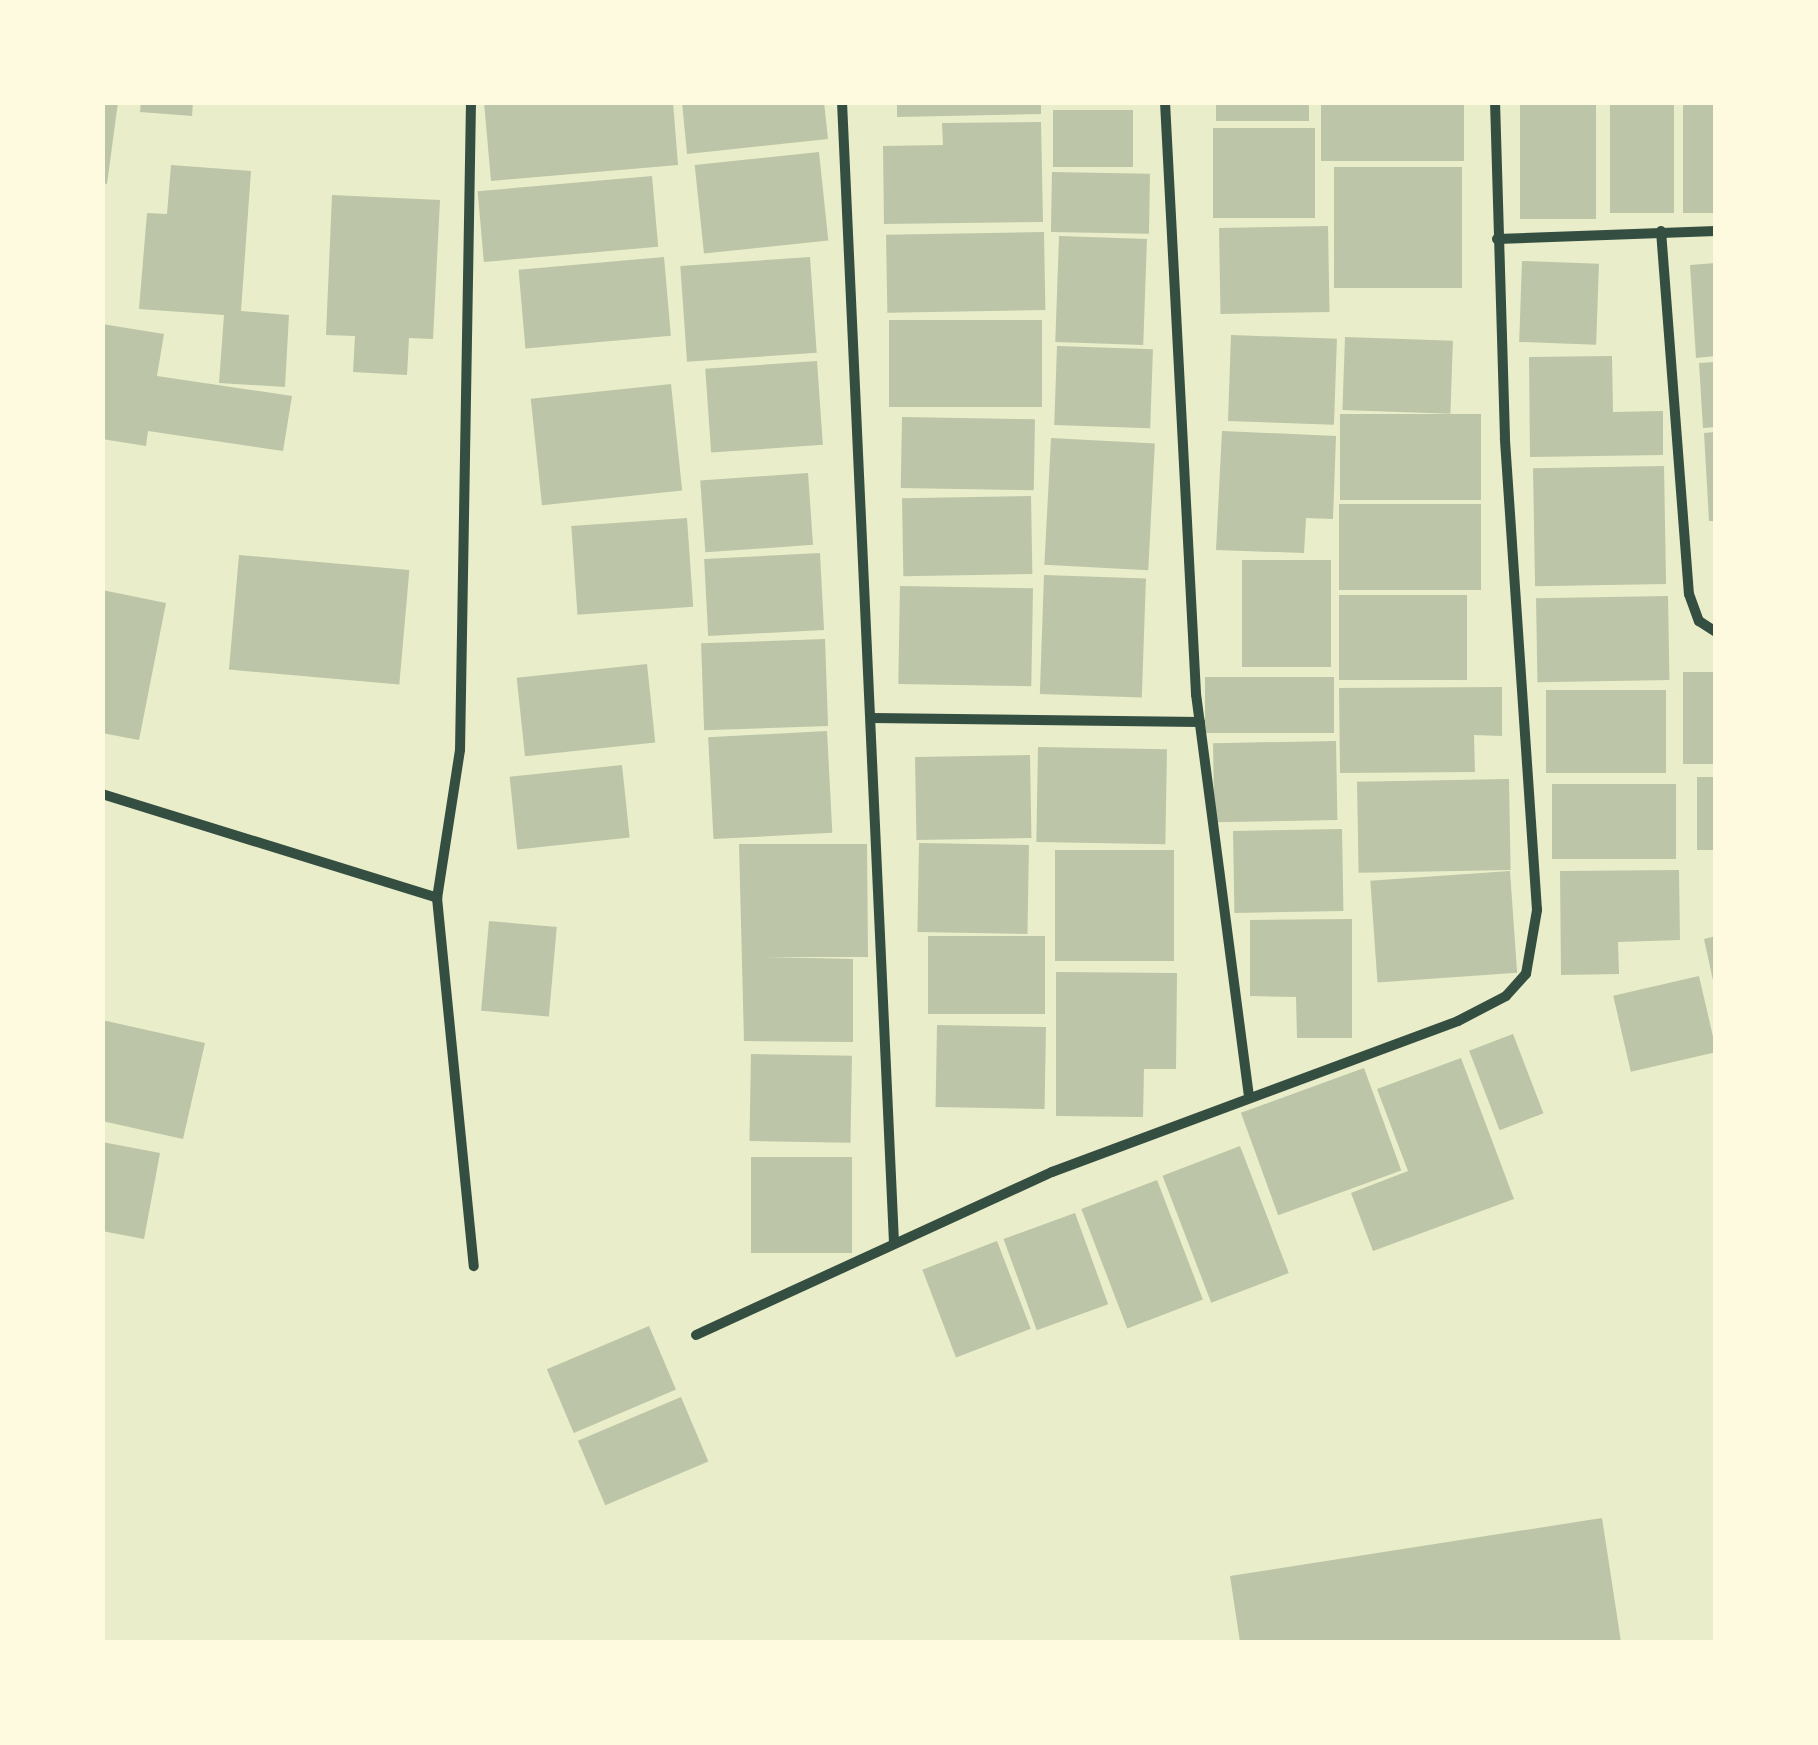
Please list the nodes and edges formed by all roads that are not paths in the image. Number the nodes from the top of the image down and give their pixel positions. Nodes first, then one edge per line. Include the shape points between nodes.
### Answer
1 (471, 102) edge
2 (842, 102) edge
3 (1165, 102) edge
4 (1494, 102) edge
5 (1716, 231) edge
6 (1662, 232) junction
7 (1497, 239) junction
8 (1716, 632) edge
9 (872, 718) junction
10 (1200, 722) junction
11 (102, 794) edge
12 (436, 898) junction
13 (1250, 1094) junction
14 (894, 1241) junction
15 (474, 1266) dead end
16 (696, 1334) dead end

1 - 12 street via 460,750
2 - 9 street
3 - 10 street
4 - 7 street
5 - 6 street
6 - 7 street
6 - 8 street via 1689,594 1699,621
7 - 13 street via 1537,910 1526,974 1506,996 1458,1020
9 - 10 street
9 - 14 street
10 - 13 street
11 - 12 street
12 - 15 street
13 - 14 street
14 - 16 street

